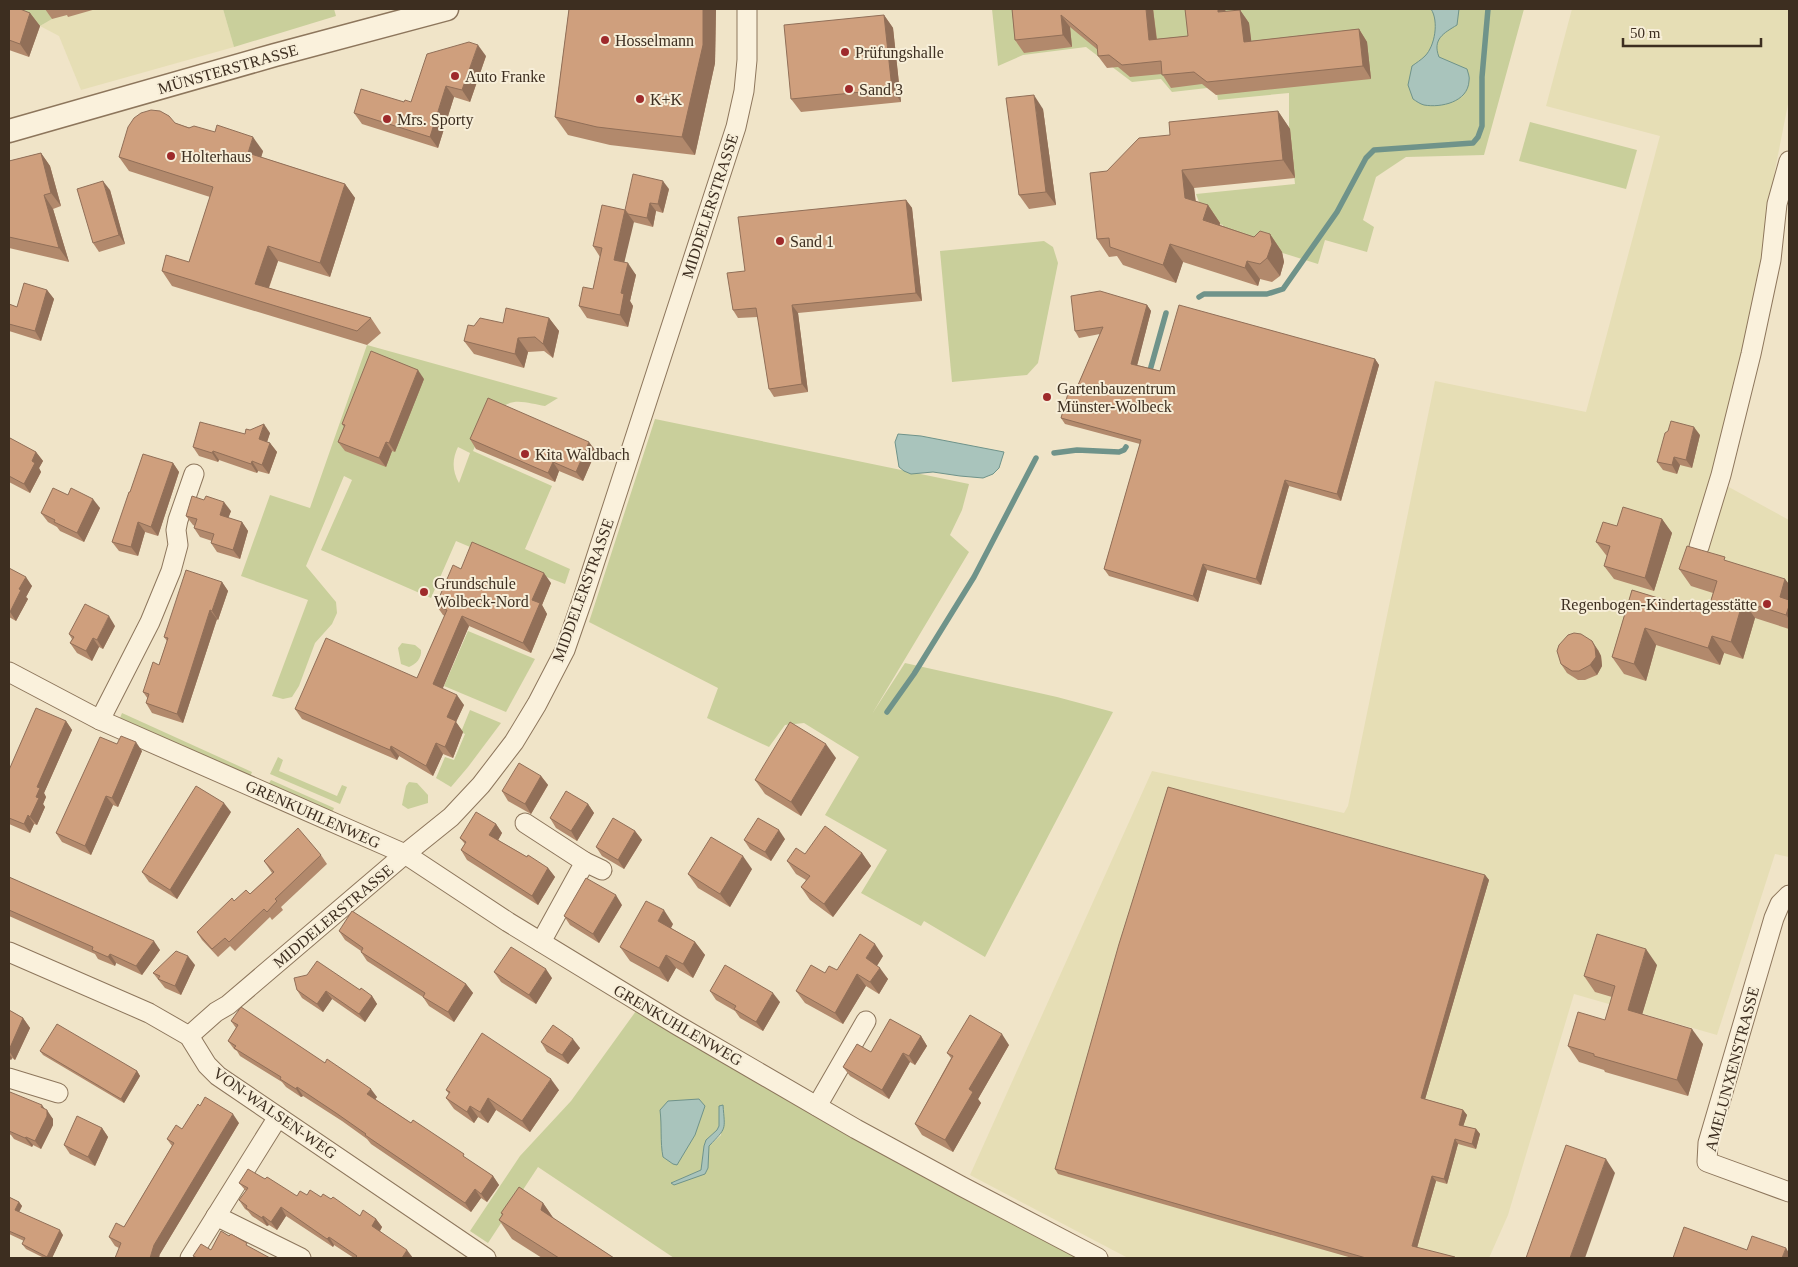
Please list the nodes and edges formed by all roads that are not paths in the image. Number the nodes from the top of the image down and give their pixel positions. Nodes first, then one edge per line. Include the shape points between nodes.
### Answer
1 (447, 9) edge
2 (748, 9) edge
3 (9, 131) edge
4 (1789, 161) edge
5 (194, 474) dead end
6 (1700, 547) dead end
7 (9, 672) edge
8 (100, 720) junction
9 (525, 823) dead end
10 (405, 854) junction
11 (585, 862) junction
12 (602, 870) dead end
13 (1789, 895) edge
14 (541, 942) junction
15 (9, 952) edge
16 (866, 1021) dead end
17 (189, 1036) junction
18 (9, 1078) edge
19 (58, 1093) dead end
20 (817, 1106) junction
21 (278, 1117) junction
22 (1789, 1192) edge
23 (216, 1216) junction
24 (190, 1258) edge
25 (301, 1258) edge
26 (486, 1258) edge
27 (1098, 1258) edge

1 - 3 street, MÜNSTERSTRASSE
2 - 10 street, MIDDELERSTRASSE via 747,68 736,127 565,650 514,742 481,785 452,818
4 - 6 street via 1777,204 1771,260 1751,354
5 - 8 street via 178,520 178,544 171,571 150,622
7 - 8 street, GRENKUHLENWEG
8 - 10 street, GRENKUHLENWEG
9 - 11 street
10 - 14 street, GRENKUHLENWEG
10 - 17 street, MIDDELERSTRASSE
11 - 12 street
11 - 14 street
13 - 22 street, AMELUNXENSTRASSE via 1780,904 1774,918 1708,1143 1707,1162
14 - 20 street, GRENKUHLENWEG via 616,990
15 - 17 street, VON-WALSEN-WEG via 149,1013
16 - 20 street
17 - 21 street, VON-WALSEN-WEG via 218,1076
18 - 19 street
20 - 27 street, GRENKUHLENWEG
21 - 23 street
21 - 26 street, VON-WALSEN-WEG
23 - 24 street
23 - 25 street

